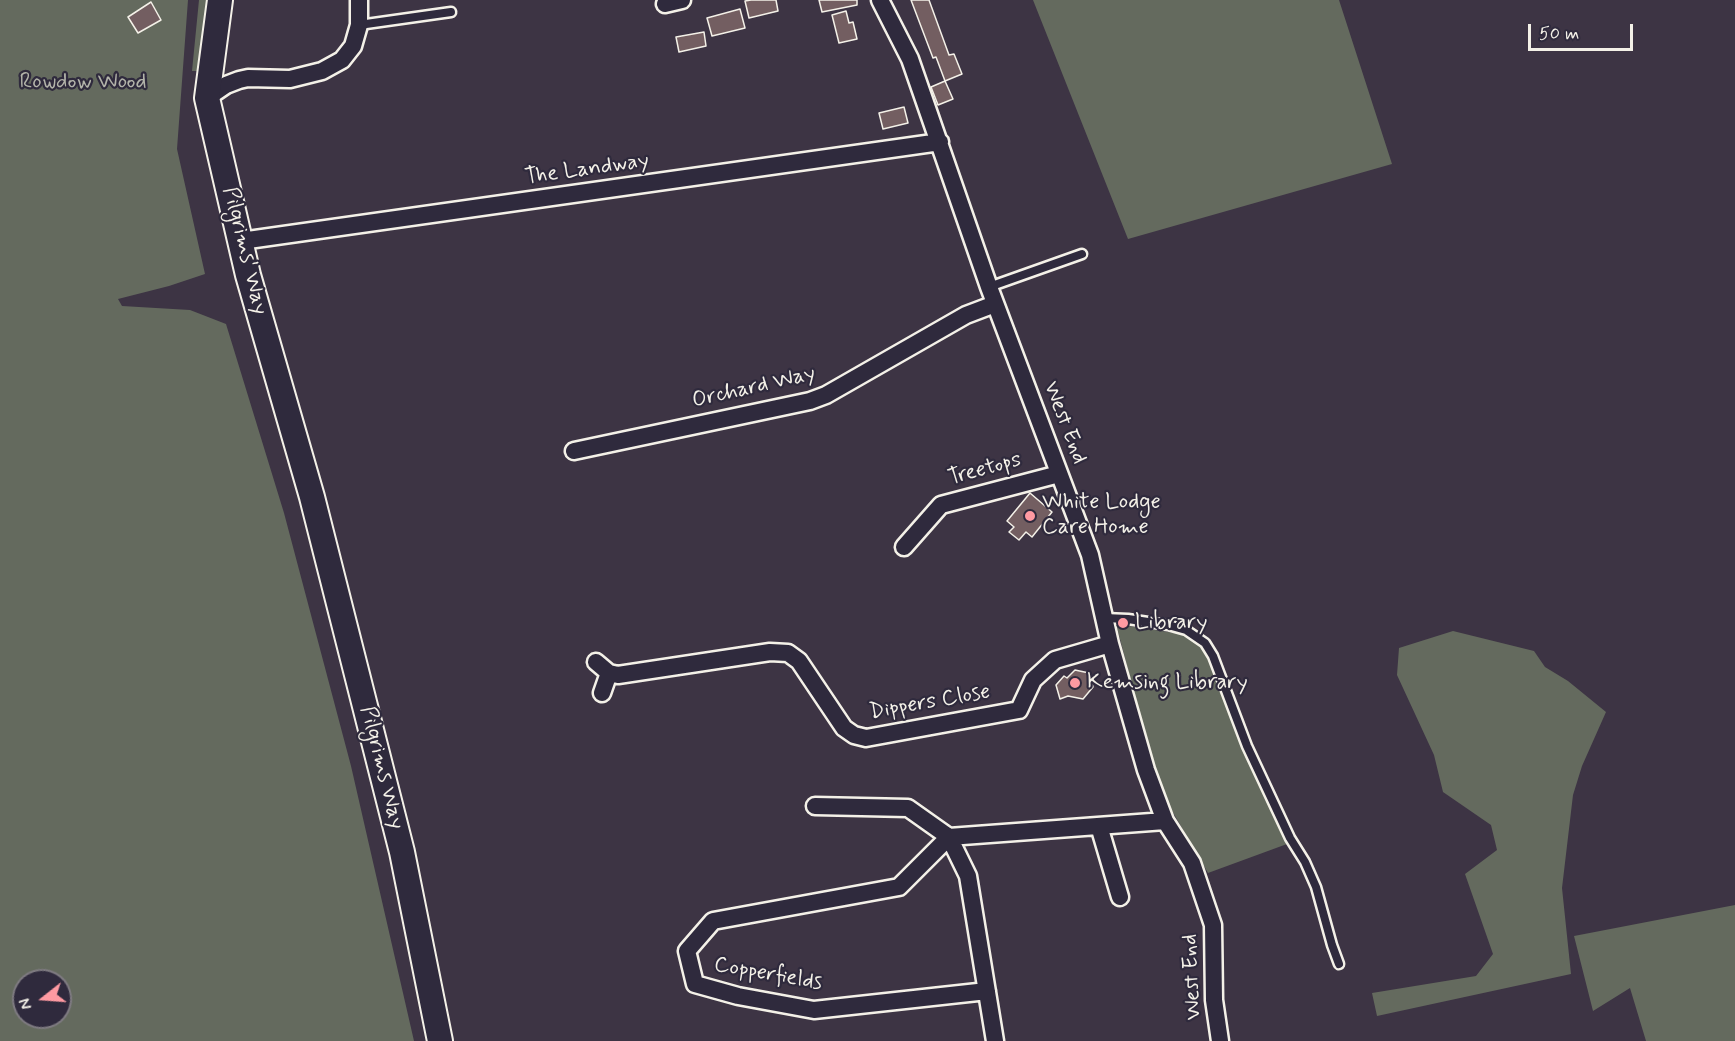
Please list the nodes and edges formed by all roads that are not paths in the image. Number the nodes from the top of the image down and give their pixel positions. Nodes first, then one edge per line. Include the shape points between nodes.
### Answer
1 (220, 0) edge
2 (359, 0) edge
3 (682, 0) edge
4 (880, 0) edge
5 (665, 3) dead end
6 (451, 12) dead end
7 (359, 25) junction
8 (207, 98) junction
9 (940, 142) junction
10 (241, 241) junction
11 (1082, 254) dead end
12 (989, 287) junction
13 (995, 304) junction
14 (574, 451) dead end
15 (1059, 474) junction
16 (312, 497) joint
17 (904, 547) dead end
18 (1104, 618) junction
19 (1110, 644) junction
20 (596, 662) dead end
21 (609, 674) junction
22 (602, 693) dead end
23 (815, 806) dead end
24 (1164, 821) junction
25 (1099, 826) junction
26 (949, 837) junction
27 (1120, 897) dead end
28 (1339, 964) dead end
29 (987, 992) junction
30 (440, 1041) edge
31 (995, 1041) edge
32 (1220, 1041) edge

1 - 8 street, Pilgrims' Way
2 - 7 street
3 - 5 street
4 - 9 street, West End via 910,59
6 - 7 lane
7 - 8 street via 349,53 322,71 290,80 239,80
8 - 10 street, Pilgrims' Way
9 - 10 street, The Landway
9 - 12 street, West End
10 - 16 street, Pilgrims' Way
11 - 12 lane
12 - 13 street, West End
13 - 14 street, Orchard Way via 966,315 826,396
13 - 15 street, West End
15 - 17 street, Treetops via 942,505
15 - 18 street, West End via 1090,555
16 - 30 street, Pilgrims Way via 402,852
18 - 19 street, West End
18 - 28 lane via 1168,625 1186,630 1205,643 1246,746 1316,887
19 - 21 street, Dippers Close via 1055,660 1033,680 1018,710 866,738 844,728 799,660 788,653 770,652
19 - 24 street, West End
20 - 21 street
21 - 22 street
23 - 26 street via 908,808
24 - 25 street
24 - 32 street, West End via 1192,863 1214,925 1214,1000
25 - 26 street
25 - 27 street
26 - 29 street via 968,876
26 - 29 street, Copperfields via 899,887 713,921 687,951 695,984 814,1010
29 - 31 street

